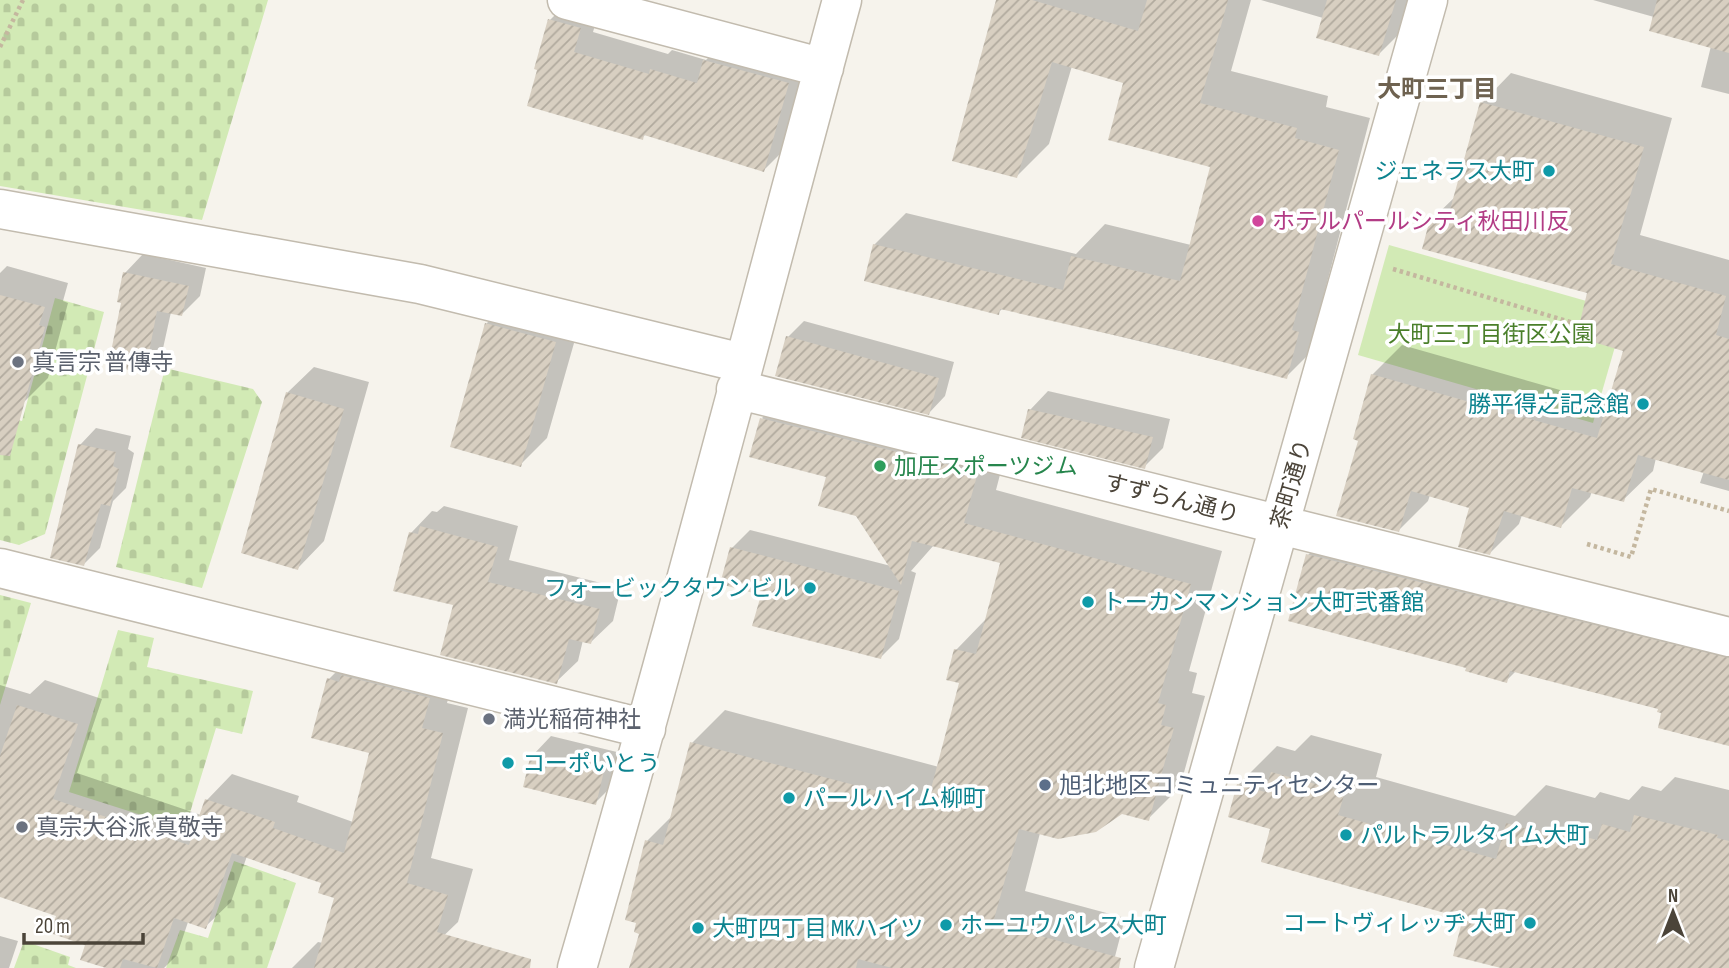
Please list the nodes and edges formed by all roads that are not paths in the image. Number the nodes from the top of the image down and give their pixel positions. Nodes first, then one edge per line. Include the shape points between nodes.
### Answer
1 (567, 0) edge
2 (842, 0) edge
3 (1428, 0) edge
4 (824, 68) junction
5 (0, 209) edge
6 (739, 376) junction
7 (1280, 524) junction
8 (0, 568) edge
9 (1729, 637) edge
10 (646, 729) junction
11 (577, 968) edge
12 (1154, 968) edge

1 - 4 street
2 - 4 street
3 - 7 street, 茶町通り
4 - 6 street
5 - 6 street, すずらん通り via 420,284
6 - 7 street, すずらん通り
6 - 10 street
7 - 9 street, すずらん通り
7 - 12 street, 茶町通り
8 - 10 street
10 - 11 street

